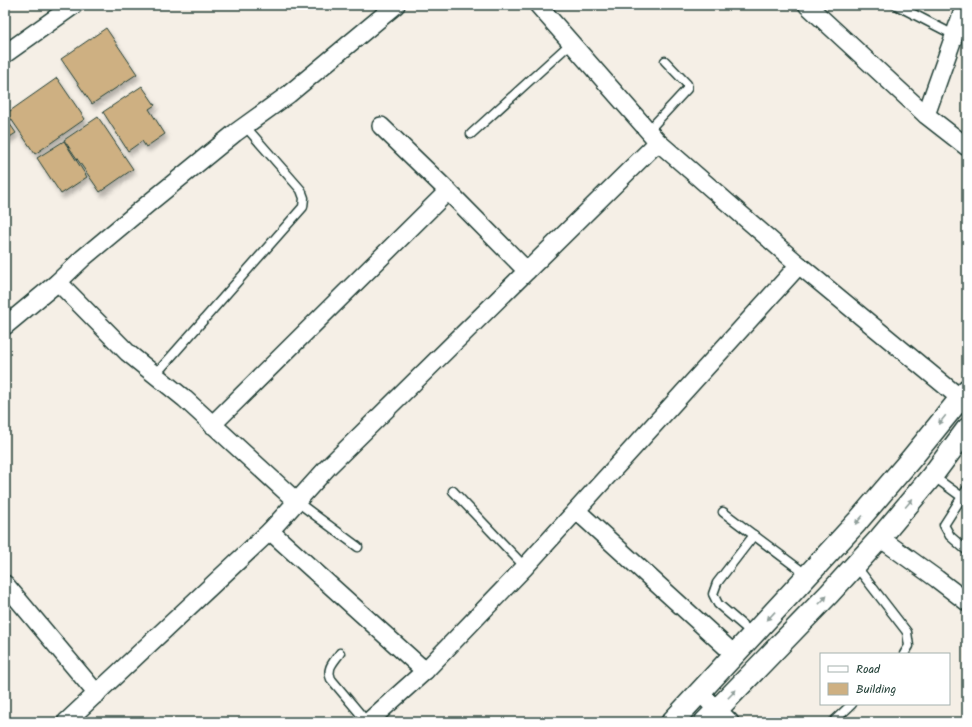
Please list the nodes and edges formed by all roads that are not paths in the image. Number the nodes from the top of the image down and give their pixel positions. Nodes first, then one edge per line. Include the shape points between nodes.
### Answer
1 (74, 5) edge
2 (396, 5) edge
3 (538, 5) edge
4 (896, 5) edge
5 (965, 5) edge
6 (815, 8) edge
7 (954, 35) junction
8 (571, 43) junction
9 (5, 54) edge
10 (665, 61) dead end
11 (926, 114) junction
12 (245, 126) junction
13 (381, 126) dead end
14 (471, 134) dead end
15 (653, 136) junction
16 (967, 147) edge
17 (448, 191) junction
18 (799, 265) junction
19 (527, 272) junction
20 (58, 282) junction
21 (5, 326) edge
22 (155, 375) junction
23 (964, 394) edge
24 (212, 425) junction
25 (967, 429) edge
26 (932, 476) junction
27 (967, 489) edge
28 (453, 491) dead end
29 (962, 497) junction
30 (296, 501) junction
31 (577, 511) junction
32 (723, 512) dead end
33 (270, 530) junction
34 (754, 535) junction
35 (880, 538) junction
36 (358, 547) dead end
37 (967, 551) edge
38 (855, 565) junction
39 (525, 567) junction
40 (808, 576) junction
41 (5, 584) edge
42 (967, 602) edge
43 (753, 635) junction
44 (340, 653) dead end
45 (905, 653) edge
46 (735, 655) junction
47 (425, 671) junction
48 (700, 693) junction
49 (97, 694) junction
50 (851, 705) edge
51 (718, 718) edge
52 (66, 722) edge
53 (367, 722) edge
54 (672, 722) edge
55 (833, 722) edge

1 - 9 street
2 - 12 street via 289,94
3 - 8 street
4 - 7 lane
5 - 7 street
6 - 11 street
7 - 11 street
8 - 14 lane
8 - 15 street
10 - 15 lane via 687,84 687,89
11 - 16 street
12 - 20 street via 83,258
12 - 22 lane via 301,190 304,198 303,207
13 - 17 street
15 - 18 street
15 - 19 street
17 - 19 street
17 - 24 street
18 - 23 street
18 - 31 street
19 - 30 street
20 - 21 street
20 - 22 street via 128,353
22 - 24 street
23 -> 40 street
24 - 30 street
25 - 26 street
26 - 29 lane
35 -> 26 street
27 - 29 lane
28 - 39 lane
29 - 37 lane via 944,525 950,536
30 - 33 street
30 - 36 lane
31 - 39 street
31 - 46 street
32 - 34 lane
33 - 47 street
33 - 49 street
34 - 40 lane
34 - 43 lane via 716,583 714,594 718,604
35 - 38 street
35 - 42 street
38 - 45 lane via 907,632 910,646
51 -> 38 street
39 - 47 street
40 -> 43 street
41 - 49 street
43 - 46 street
44 - 53 lane via 328,673
46 - 48 street
47 - 53 street
48 - 51 street
48 - 54 street
49 - 52 street
50 - 55 lane

